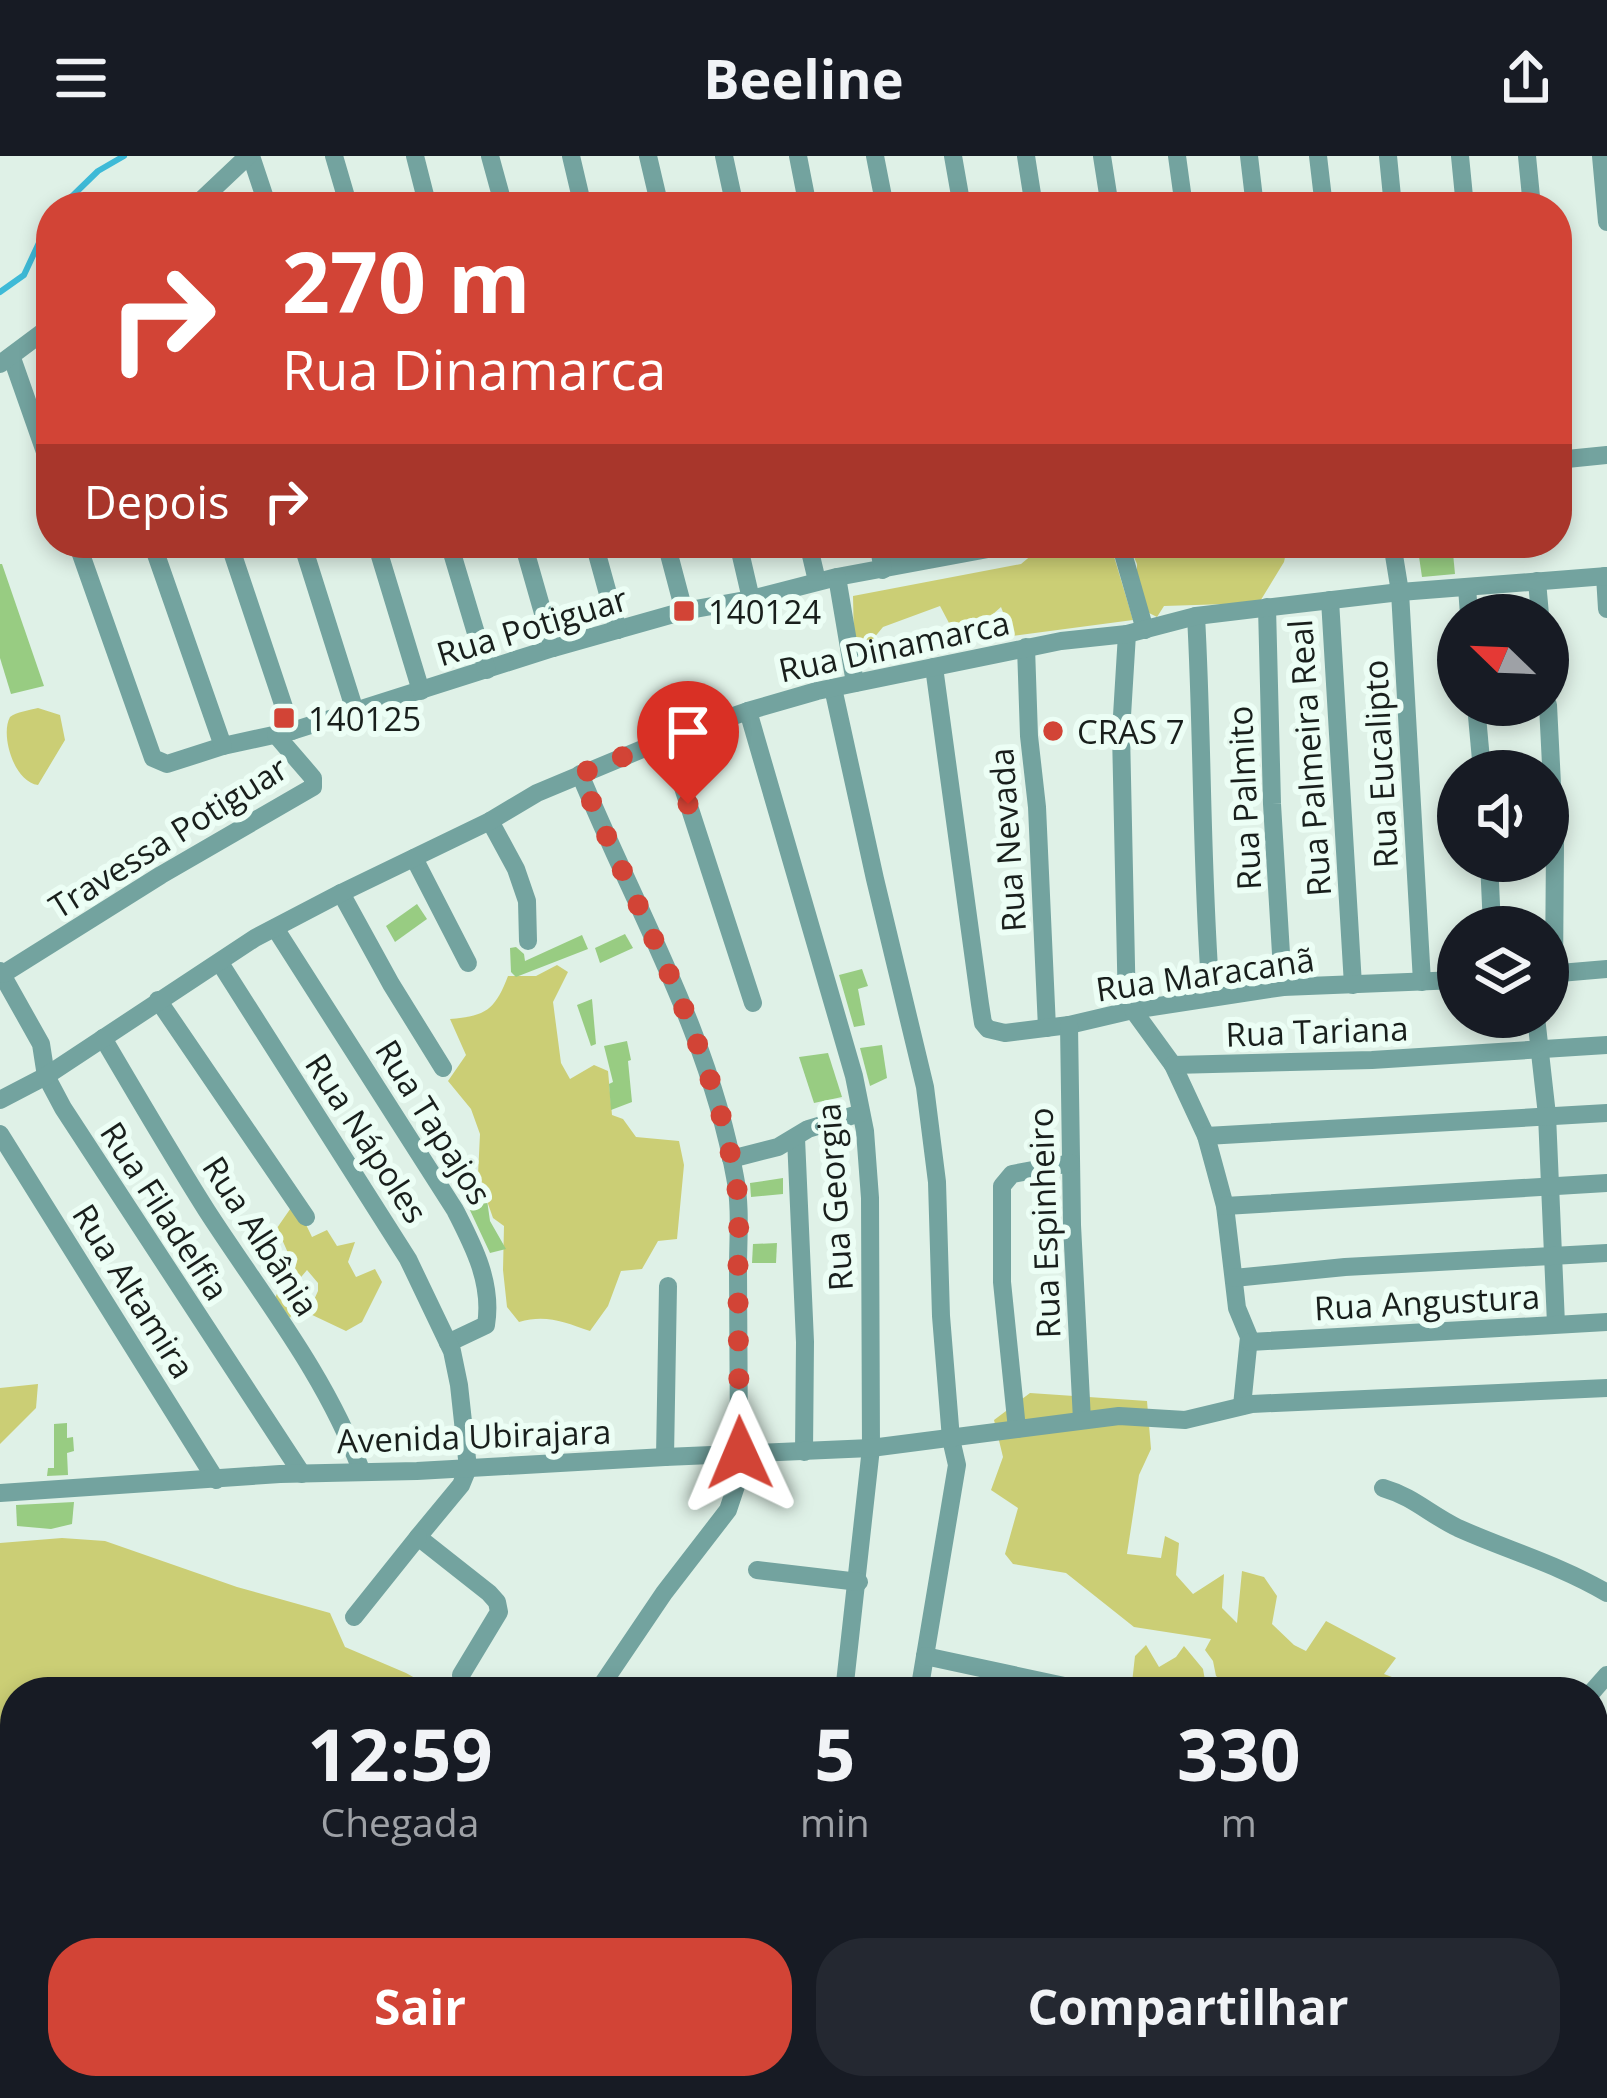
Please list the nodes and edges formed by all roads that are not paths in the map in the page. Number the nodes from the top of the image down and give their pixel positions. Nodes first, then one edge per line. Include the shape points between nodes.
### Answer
1 (249, 156) edge
2 (334, 156) edge
3 (415, 156) edge
4 (490, 156) edge
5 (572, 156) edge
6 (648, 156) edge
7 (724, 156) edge
8 (798, 156) edge
9 (875, 156) edge
10 (953, 156) edge
11 (1026, 156) edge
12 (1102, 156) edge
13 (1177, 156) edge
14 (1250, 156) edge
15 (1318, 156) edge
16 (1388, 156) edge
17 (1460, 156) edge
18 (1527, 156) edge
19 (1600, 156) edge
20 (210, 192) edge
21 (262, 192) edge
22 (345, 192) edge
23 (424, 192) edge
24 (500, 192) edge
25 (580, 192) edge
26 (656, 192) edge
27 (732, 192) edge
28 (805, 192) edge
29 (883, 192) edge
30 (959, 192) edge
31 (1032, 192) edge
32 (1108, 192) edge
33 (1182, 192) edge
34 (1254, 192) edge
35 (1322, 192) edge
36 (1392, 192) edge
37 (1464, 192) edge
38 (1531, 192) edge
39 (1607, 222) edge
40 (36, 338) edge
41 (6, 361) edge
42 (36, 433) edge
43 (1572, 454) edge
44 (1607, 455) edge
45 (82, 558) edge
46 (157, 558) edge
47 (233, 558) edge
48 (307, 558) edge
49 (381, 558) edge
50 (453, 558) edge
51 (527, 558) edge
52 (598, 558) edge
53 (670, 558) edge
54 (742, 558) edge
55 (812, 558) edge
56 (881, 558) edge
57 (924, 558) edge
58 (1123, 558) edge
59 (1394, 558) edge
60 (883, 570) junction
61 (1606, 576) edge
62 (837, 577) junction
63 (817, 581) junction
64 (1537, 581) junction
65 (1467, 586) junction
66 (1400, 592) junction
67 (1468, 594) edge
68 (1538, 594) edge
69 (751, 598) junction
70 (1330, 600) junction
71 (1268, 607) junction
72 (1607, 609) edge
73 (684, 611) junction
74 (1196, 616) junction
75 (618, 630) junction
76 (1136, 632) junction
77 (553, 647) junction
78 (1026, 647) junction
79 (934, 667) junction
80 (487, 670) junction
81 (855, 683) junction
82 (833, 688) junction
83 (421, 691) junction
84 (748, 710) junction
85 (356, 711) junction
86 (1549, 726) edge
87 (284, 733) junction
88 (664, 740) junction
89 (223, 746) junction
90 (580, 774) junction
91 (490, 821) junction
92 (414, 858) junction
93 (341, 893) junction
94 (1553, 906) edge
95 (275, 928) junction
96 (528, 941) dead end
97 (220, 963) junction
98 (467, 963) dead end
99 (1607, 969) edge
100 (1569, 972) edge
101 (1, 973) edge
102 (1437, 981) edge
103 (1423, 982) junction
104 (1353, 985) junction
105 (1283, 987) junction
106 (1211, 997) junction
107 (158, 1000) junction
108 (753, 1003) dead end
109 (1130, 1010) junction
110 (1069, 1025) junction
111 (1048, 1028) junction
112 (103, 1038) junction
113 (1538, 1038) edge
114 (1607, 1046) edge
115 (1540, 1051) junction
116 (1173, 1065) junction
117 (443, 1068) dead end
118 (46, 1076) junction
119 (0, 1100) edge
120 (861, 1113) junction
121 (1607, 1113) edge
122 (1547, 1115) junction
123 (0, 1134) edge
124 (1206, 1136) junction
125 (796, 1138) junction
126 (731, 1159) junction
127 (1071, 1163) junction
128 (1607, 1183) edge
129 (1551, 1186) junction
130 (1225, 1207) junction
131 (305, 1217) dead end
132 (1607, 1253) edge
133 (1553, 1256) junction
134 (1234, 1278) junction
135 (668, 1286) dead end
136 (1607, 1322) edge
137 (1556, 1324) junction
138 (1250, 1342) junction
139 (450, 1347) junction
140 (1607, 1388) edge
141 (1242, 1406) junction
142 (1082, 1420) junction
143 (1017, 1429) junction
144 (951, 1439) junction
145 (871, 1448) junction
146 (804, 1452) junction
147 (740, 1453) junction
148 (665, 1456) junction
149 (468, 1468) junction
150 (361, 1470) junction
151 (302, 1474) junction
152 (216, 1480) junction
153 (1383, 1488) dead end
154 (0, 1493) edge
155 (418, 1537) junction
156 (757, 1570) dead end
157 (859, 1582) junction
158 (1607, 1593) edge
159 (354, 1617) dead end
160 (925, 1656) junction
161 (461, 1676) dead end
162 (607, 1677) edge
163 (846, 1677) edge
164 (922, 1677) edge
165 (1023, 1677) edge

1 - 20 street
1 - 21 street
2 - 22 street
3 - 23 street
4 - 24 street
5 - 25 street
6 - 26 street
7 - 27 street
8 - 28 street
9 - 29 street
10 - 30 street
11 - 31 street
12 - 32 street
13 - 33 street
14 - 34 street
15 - 35 street
16 - 36 street
17 - 37 street
18 - 38 street
19 - 39 street
40 - 41 street
41 - 42 street
43 - 44 street
45 - 89 street, Rua Potiguar via 153,758 166,764
46 - 89 street
47 - 87 street
48 - 85 street
49 - 83 street
50 - 80 street
51 - 77 street
52 - 75 street
53 - 73 street
54 - 69 street
55 - 63 street
56 - 60 street
57 - 60 street, Rua Potiguar
58 - 76 street
59 - 66 street, Rua Eucalipto
60 - 62 street, Rua Potiguar
61 - 64 street, Rua Dinamarca
61 - 72 street
62 - 63 street, Rua Potiguar
62 - 81 street
63 - 69 street, Rua Potiguar
64 - 65 street, Rua Dinamarca
64 - 68 street
65 - 66 street, Rua Dinamarca
65 - 67 street
66 - 70 street, Rua Dinamarca
66 - 103 street, Rua Eucalipto
69 - 73 street, Rua Potiguar
70 - 71 street, Rua Dinamarca
70 - 104 street, Rua Palmeira Real
71 - 74 street, Rua Dinamarca
71 - 105 street, Rua Palmito
73 - 75 street, Rua Potiguar
74 - 76 street, Rua Dinamarca
74 - 106 street
75 - 77 street, Rua Potiguar
76 - 78 street, Rua Dinamarca
76 - 109 street via 1120,731
77 - 80 street, Rua Potiguar
78 - 79 street, Rua Dinamarca
78 - 111 street, Rua Nevada
79 - 81 street, Rua Dinamarca
79 - 111 street, Rua Maracanã via 983,1023 995,1032
80 - 83 street, Rua Potiguar
81 - 82 street, Rua Dinamarca
82 - 84 street, Rua Dinamarca
82 - 144 street via 925,1087
83 - 85 street, Rua Potiguar
84 - 88 street, Rua Dinamarca
84 - 120 street, Rua Georgia
85 - 87 street, Rua Potiguar
86 - 94 street
87 - 89 street, Rua Potiguar
87 - 101 street, Travessa Potiguar via 313,787
88 - 90 street, Rua Dinamarca
88 - 108 street
90 - 91 street, Rua Dinamarca
90 - 126 street via 698,1047
91 - 92 street, Rua Dinamarca
91 - 96 street via 527,901
92 - 93 street, Rua Dinamarca
92 - 98 street
93 - 95 street, Rua Dinamarca
93 - 117 street
95 - 97 street, Rua Dinamarca
95 - 139 street, Rua Tapajos via 475,1248 488,1294 485,1324
97 - 107 street, Rua Dinamarca
97 - 139 street, Rua Nápoles via 408,1258
99 - 100 street
101 - 118 street, Rua Filadelfia via 41,1044
102 - 103 street, Rua Maracanã
103 - 104 street, Rua Maracanã
104 - 105 street, Rua Maracanã
105 - 106 street, Rua Maracanã
106 - 109 street, Rua Maracanã
107 - 112 street, Rua Dinamarca
107 - 131 street
109 - 110 street, Rua Maracanã
109 - 116 street
110 - 111 street, Rua Maracanã
110 - 127 street, Rua Espinheiro
112 - 118 street, Rua Dinamarca
112 - 150 street, Rua Albânia via 326,1391
113 - 115 street
114 - 115 street, Rua Tariana
115 - 116 street, Rua Tariana
115 - 122 street
116 - 124 street
118 - 119 street, Rua Dinamarca
118 - 151 street, Rua Filadelfia
120 - 125 street
120 - 145 street, Rua Georgia via 871,1217
121 - 122 street
122 - 124 street
122 - 129 street
123 - 152 street, Rua Altamira
124 - 130 street
125 - 126 street
125 - 146 street
126 - 147 street
127 - 142 street, Rua Espinheiro
127 - 143 street via 1012,1174 1002,1186
128 - 129 street
129 - 130 street
129 - 133 street
130 - 134 street
132 - 133 street, Rua Angustura
133 - 134 street, Rua Angustura
133 - 137 street
134 - 138 street
135 - 148 street
136 - 137 street, Rua Angustura
137 - 138 street, Rua Angustura
138 - 141 street
139 - 149 street, Rua Nápoles
140 - 141 street, Avenida Ubirajara
141 - 142 street, Avenida Ubirajara via 1185,1420
142 - 143 street, Avenida Ubirajara
143 - 144 street, Avenida Ubirajara
144 - 145 street, Avenida Ubirajara
144 - 160 street via 957,1466
145 - 146 street, Avenida Ubirajara
145 - 157 street, Rua Georgia
146 - 147 street, Avenida Ubirajara
147 - 148 street, Avenida Ubirajara
147 - 162 street via 728,1510
148 - 149 street, Avenida Ubirajara
149 - 150 street, Avenida Ubirajara
149 - 155 street
150 - 151 street, Avenida Ubirajara
151 - 152 street, Avenida Ubirajara
152 - 154 street, Avenida Ubirajara
153 - 158 street
155 - 159 street
155 - 161 street via 497,1602 490,1631
156 - 157 street
157 - 163 street, Rua Georgia
160 - 164 street
160 - 165 street

